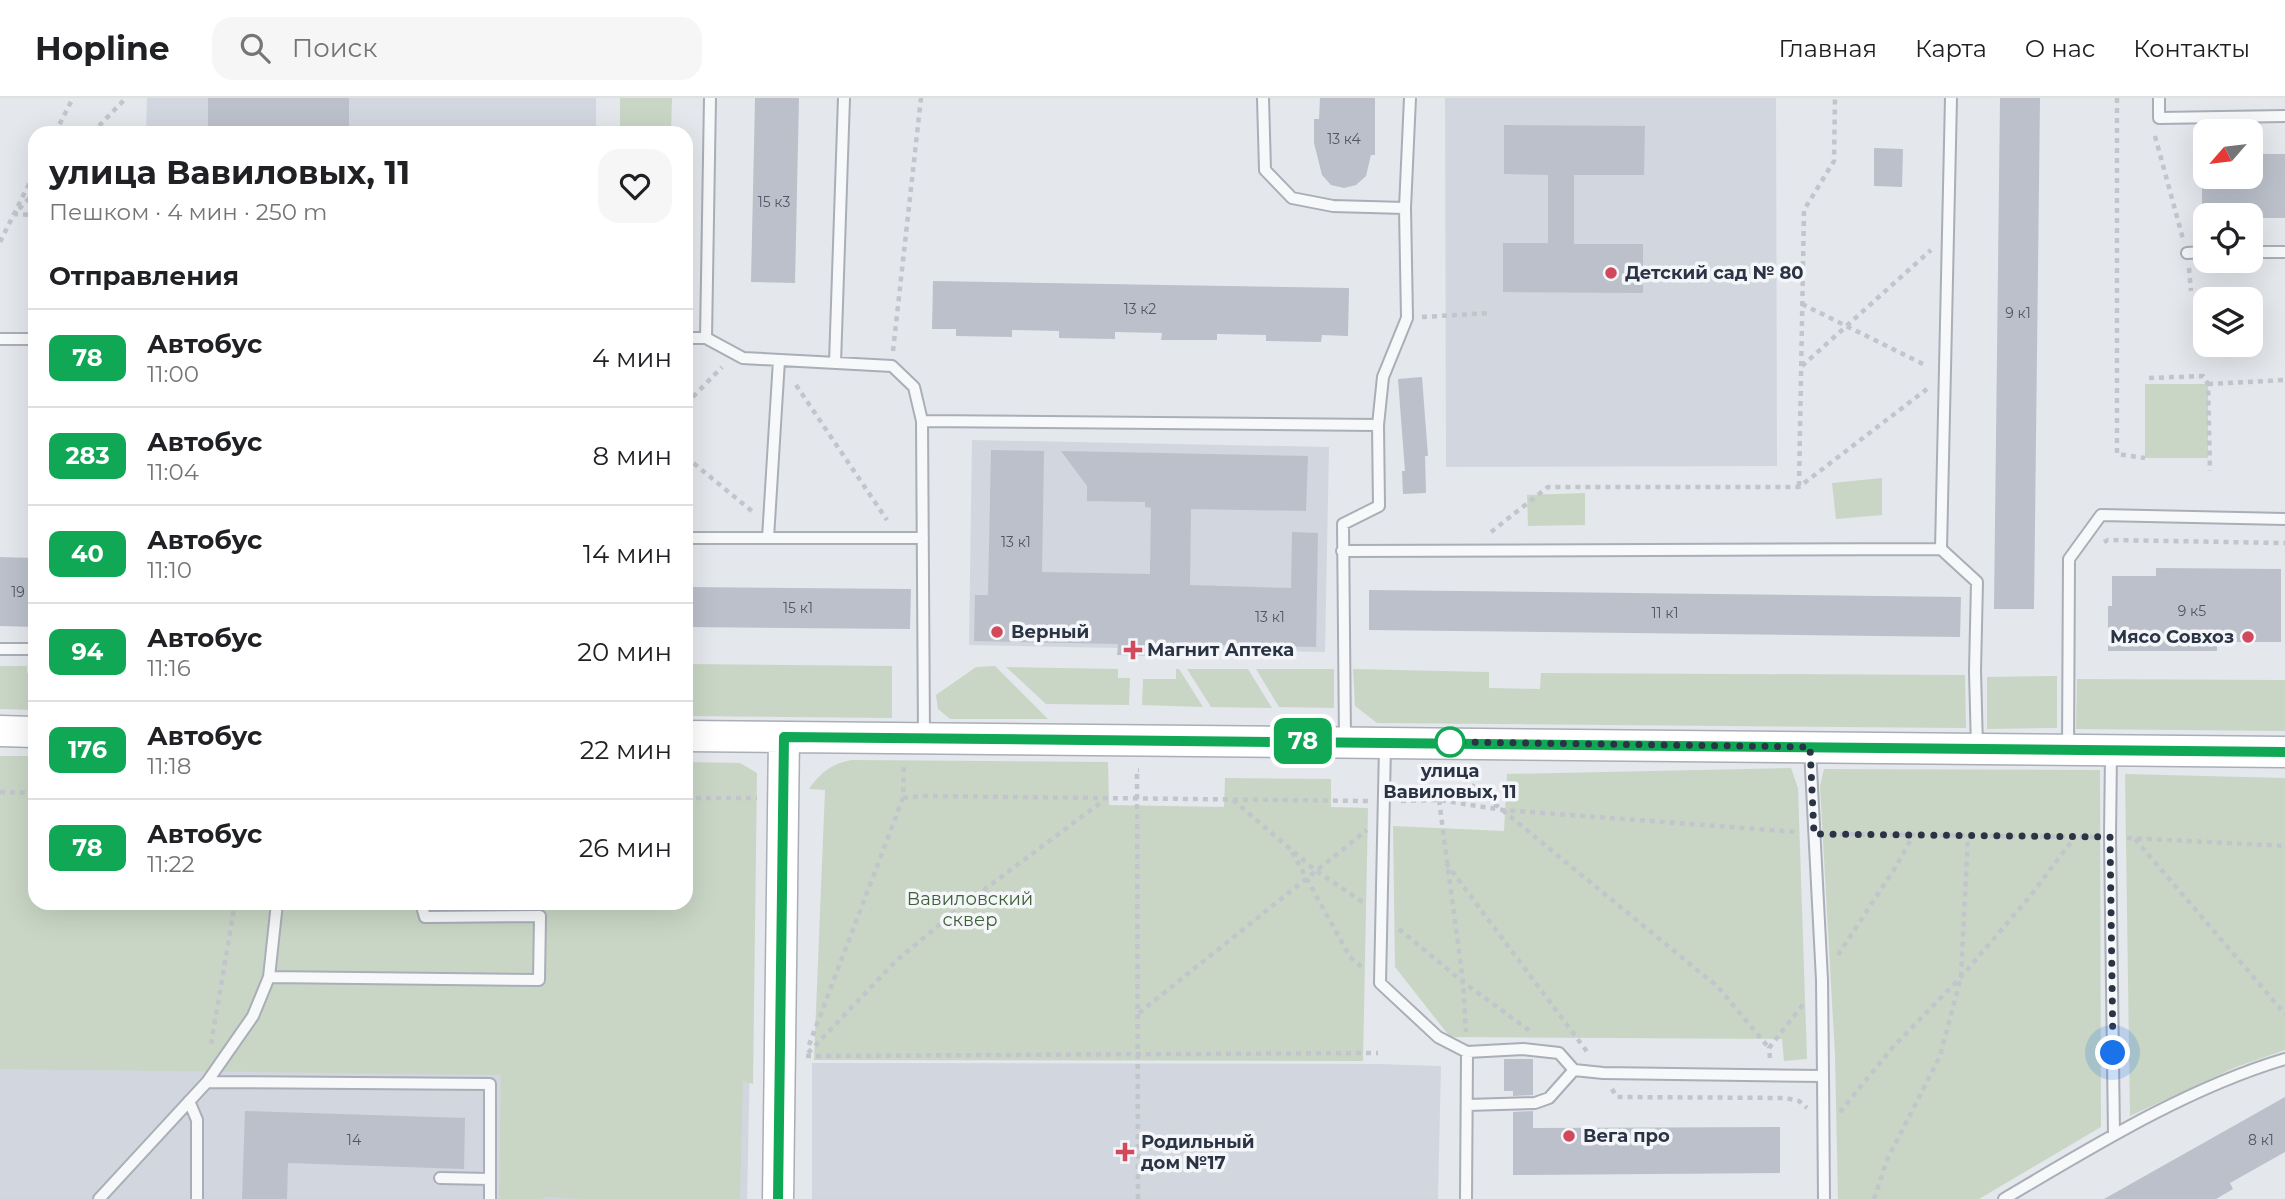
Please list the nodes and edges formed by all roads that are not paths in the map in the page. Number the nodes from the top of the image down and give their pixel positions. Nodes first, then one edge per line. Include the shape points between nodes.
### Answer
1 (710, 98) edge
2 (844, 98) edge
3 (1264, 98) edge
4 (1410, 98) edge
5 (1951, 98) edge
6 (2159, 98) edge
7 (2285, 116) edge
8 (1405, 208) junction
9 (2285, 251) edge
10 (2263, 252) edge
11 (2187, 253) road end
12 (2193, 253) edge
13 (693, 338) edge
14 (706, 338) junction
15 (0, 339) edge
16 (28, 339) edge
17 (779, 360) junction
18 (835, 363) junction
19 (922, 421) junction
20 (1378, 425) junction
21 (2285, 519) edge
22 (693, 538) edge
23 (768, 538) junction
24 (923, 538) junction
25 (1941, 548) junction
26 (1342, 551) junction
27 (0, 649) edge
28 (28, 649) edge
29 (0, 732) edge
30 (28, 732) edge
31 (693, 736) edge
32 (784, 737) junction
33 (924, 738) junction
34 (1345, 741) junction
35 (1385, 742) junction
36 (1810, 747) junction
37 (1977, 748) junction
38 (2068, 749) junction
39 (2111, 750) junction
40 (2285, 752) edge
41 (277, 910) edge
42 (423, 910) edge
43 (269, 977) junction
44 (1467, 1052) junction
45 (2285, 1059) edge
46 (1574, 1070) junction
47 (1823, 1076) junction
48 (207, 1082) junction
49 (189, 1101) junction
50 (1467, 1105) junction
51 (2114, 1134) junction
52 (440, 1178) dead end
53 (490, 1180) junction
54 (99, 1199) edge
55 (197, 1199) edge
56 (490, 1199) edge
57 (778, 1199) edge
58 (1466, 1199) edge
59 (1824, 1199) edge
60 (2004, 1199) edge

1 - 14 lane
2 - 18 lane
3 - 8 lane via 1265,170 1292,198 1333,206
4 - 8 lane
5 - 25 lane
6 - 7 lane via 2159,118
8 - 20 lane via 1407,318 1383,377
9 - 10 lane
11 - 12 lane
13 - 14 lane
14 - 17 lane via 743,358
15 - 16 lane
17 - 18 lane
17 - 23 lane
18 - 19 lane via 892,366 915,387
19 - 20 lane
19 - 24 lane
20 - 26 lane via 1379,506 1343,524
21 - 38 lane via 2101,515 2069,559
22 - 23 lane
23 - 24 lane
24 - 33 lane
25 - 26 lane
25 - 37 lane via 1977,582
26 - 34 lane
27 - 28 lane
29 - 30 street
31 - 32 street
32 - 33 street
32 - 57 street
33 - 34 street
34 - 35 street
35 - 36 street
35 - 44 lane via 1380,983 1438,1037
36 - 37 street
36 - 47 lane
37 - 38 street
38 - 39 street
39 - 40 street
39 - 51 lane
41 - 43 lane
42 - 43 lane via 425,918 540,916 539,980
43 - 48 lane via 253,1016
44 - 46 lane via 1523,1049 1559,1053
44 - 50 lane
45 - 51 lane via 2246,1071
46 - 47 lane
46 - 50 lane via 1549,1098 1535,1103
47 - 59 lane
48 - 49 lane
48 - 53 lane via 490,1084
49 - 54 lane
49 - 55 lane via 197,1120
50 - 58 lane
51 - 60 lane
52 - 53 lane
53 - 56 lane

